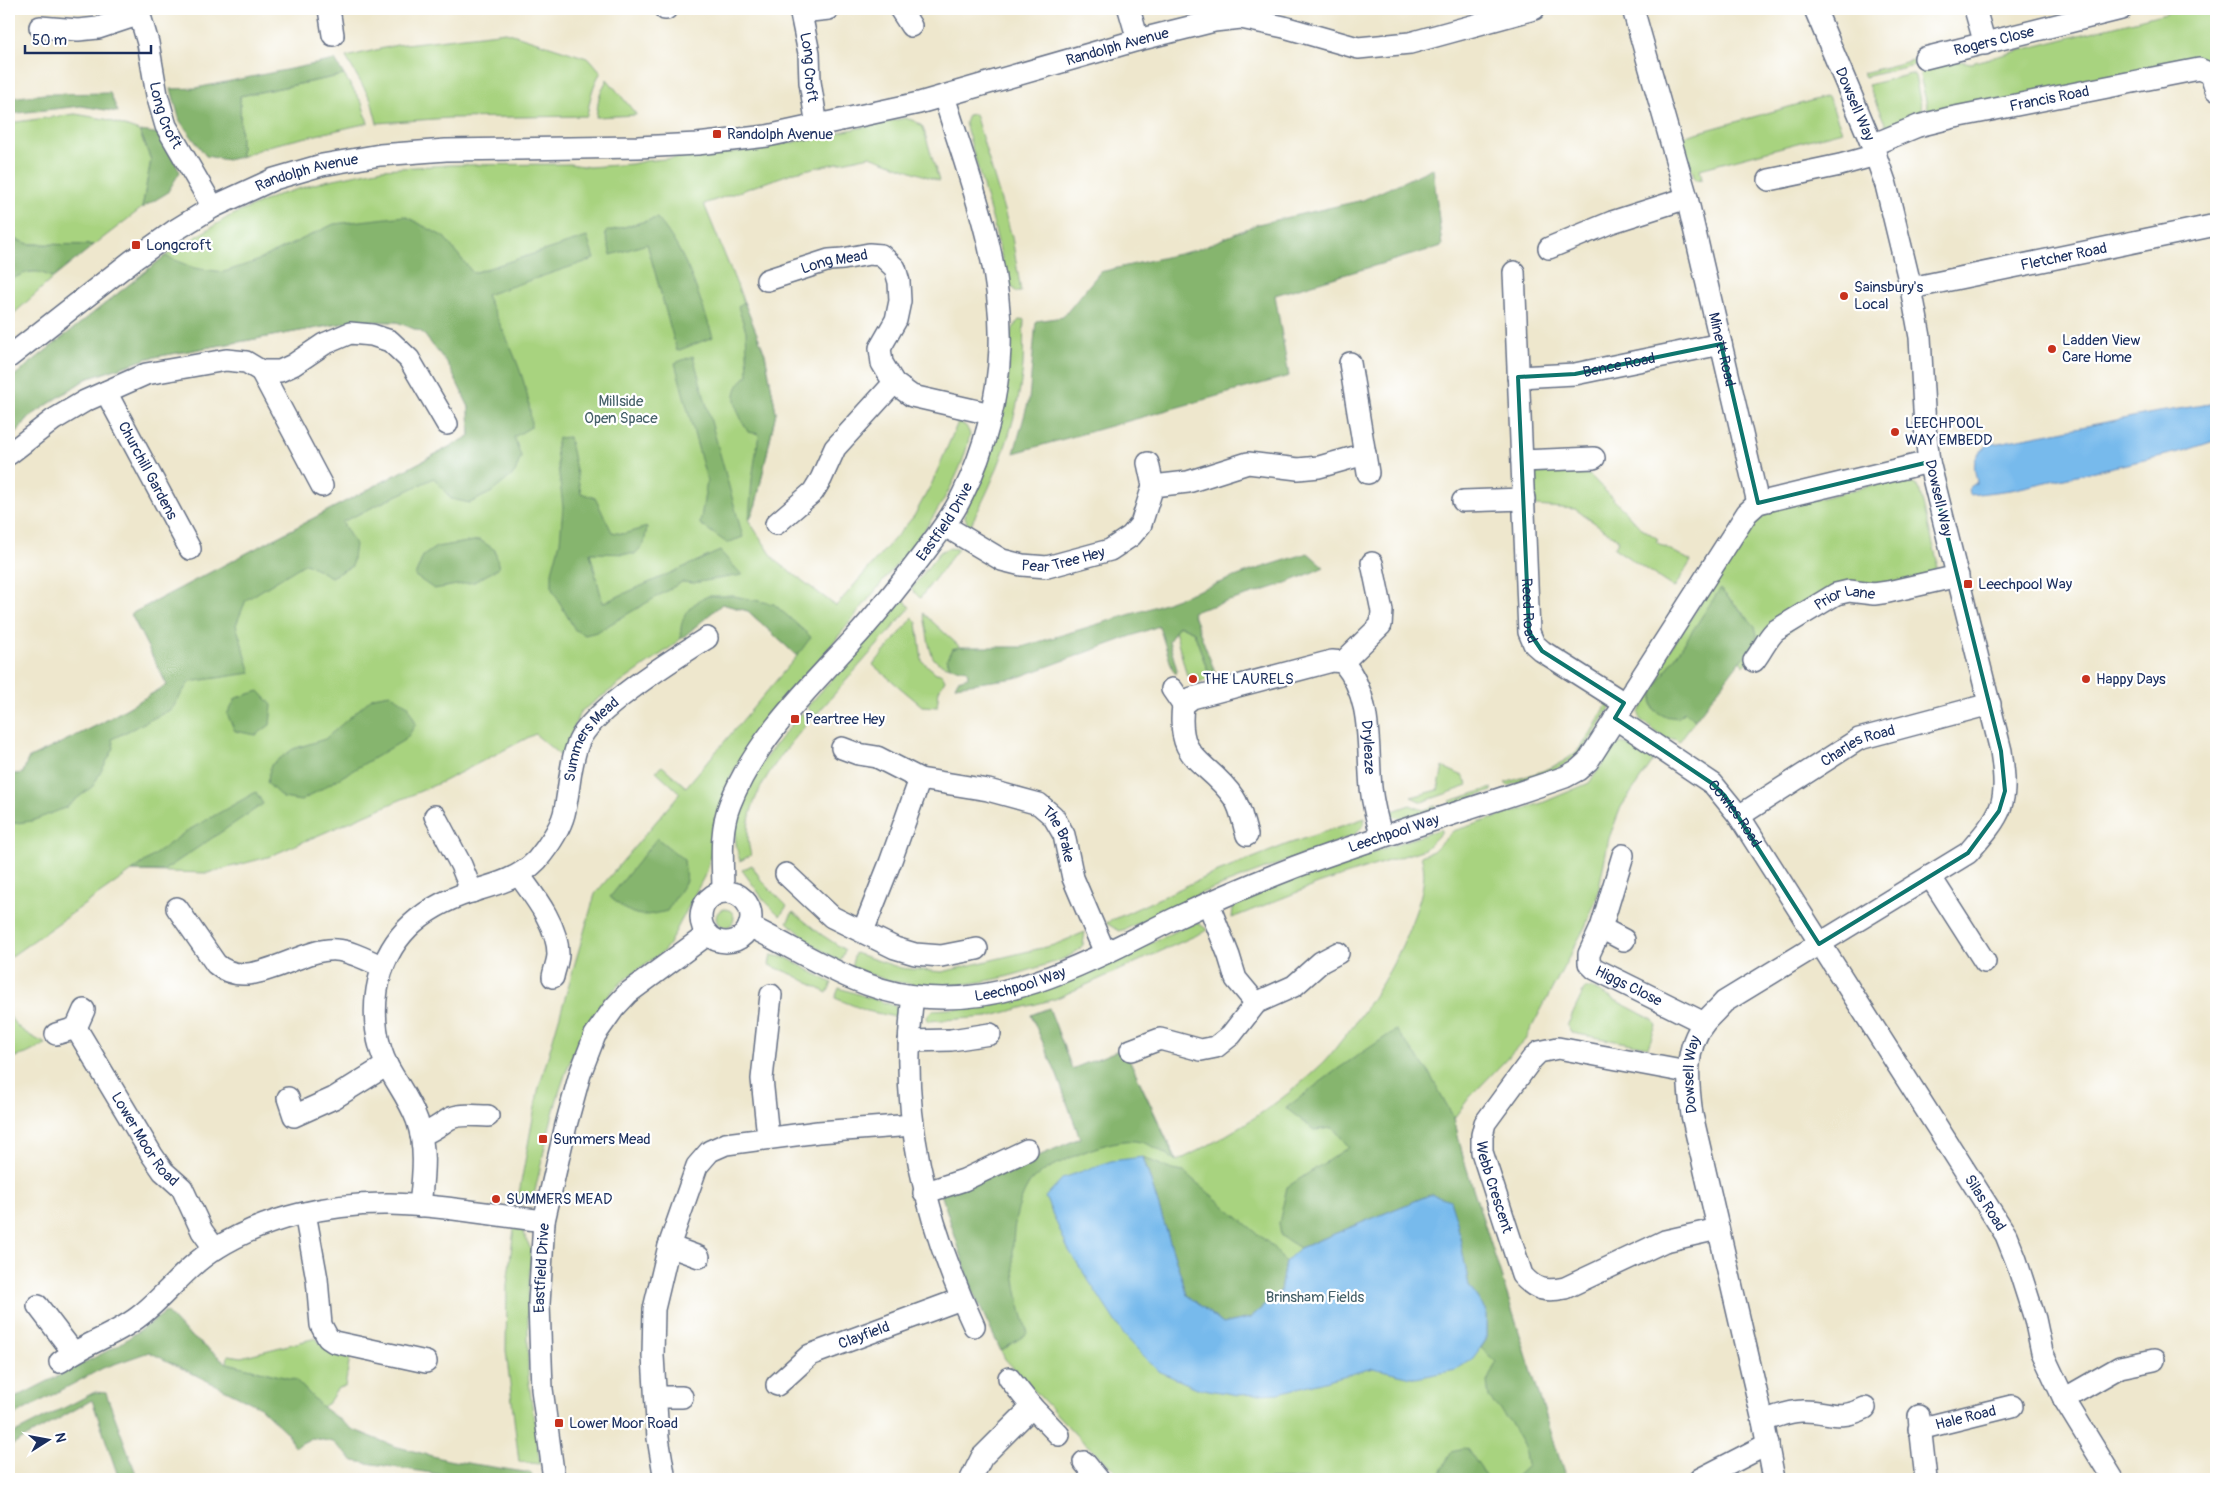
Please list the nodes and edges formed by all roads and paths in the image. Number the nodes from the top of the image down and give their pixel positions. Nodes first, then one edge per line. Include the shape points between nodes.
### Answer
1 (329, 9) edge
2 (829, 9) edge
3 (1129, 9) edge
4 (1534, 9) edge
5 (1633, 9) edge
6 (1815, 9) edge
7 (1975, 9) edge
8 (2121, 9) edge
9 (801, 10) edge
10 (139, 12) edge
11 (40, 27) dead end
12 (334, 35) dead end
13 (1138, 40) junction
14 (1985, 44) junction
15 (1925, 58) dead end
16 (2216, 90) edge
17 (944, 96) junction
18 (817, 126) junction
19 (1874, 150) junction
20 (1769, 180) dead end
21 (1687, 198) junction
22 (213, 207) junction
23 (2216, 225) edge
24 (1549, 248) dead end
25 (1514, 272) dead end
26 (767, 280) dead end
27 (1911, 288) junction
28 (1721, 344) junction
29 (9, 357) edge
30 (1350, 363) dead end
31 (261, 371) junction
32 (1518, 377) junction
33 (894, 383) junction
34 (106, 392) junction
35 (991, 414) junction
36 (447, 424) dead end
37 (9, 454) edge
38 (1594, 458) dead end
39 (1522, 461) junction
40 (1929, 462) junction
41 (1148, 463) dead end
42 (322, 486) dead end
43 (1153, 486) junction
44 (1524, 499) junction
45 (1464, 501) dead end
46 (1758, 502) junction
47 (776, 524) dead end
48 (945, 526) junction
49 (190, 549) dead end
50 (1372, 563) dead end
51 (1958, 576) junction
52 (707, 638) dead end
53 (1754, 661) dead end
54 (1343, 662) junction
55 (1990, 704) junction
56 (1619, 711) junction
57 (842, 748) dead end
58 (920, 779) junction
59 (435, 816) dead end
60 (1739, 816) junction
61 (1247, 835) dead end
62 (1382, 837) junction
63 (1623, 854) dead end
64 (786, 874) dead end
65 (519, 875) junction
66 (1930, 876) junction
67 (472, 892) junction
68 (723, 892) junction
69 (1208, 903) junction
70 (177, 908) dead end
71 (749, 926) junction
72 (1601, 928) junction
73 (863, 931) junction
74 (708, 934) junction
75 (1624, 940) dead end
76 (1819, 944) junction
77 (977, 950) dead end
78 (1105, 953) junction
79 (1338, 953) dead end
80 (1985, 962) dead end
81 (383, 967) junction
82 (552, 977) dead end
83 (771, 995) dead end
84 (913, 996) junction
85 (1256, 1003) junction
86 (1704, 1023) junction
87 (72, 1024) dead end
88 (990, 1034) dead end
89 (909, 1041) junction
90 (1131, 1050) dead end
91 (387, 1065) junction
92 (1687, 1072) junction
93 (288, 1098) dead end
94 (488, 1116) dead end
95 (912, 1125) junction
96 (421, 1135) junction
97 (768, 1137) junction
98 (1027, 1150) dead end
99 (924, 1193) junction
100 (420, 1206) junction
101 (306, 1213) junction
102 (544, 1221) junction
103 (1718, 1228) junction
104 (669, 1246) junction
105 (214, 1249) junction
106 (699, 1257) dead end
107 (961, 1299) junction
108 (38, 1306) dead end
109 (974, 1326) dead end
110 (2154, 1360) dead end
111 (426, 1362) dead end
112 (1009, 1378) dead end
113 (776, 1385) dead end
114 (656, 1397) junction
115 (682, 1397) dead end
116 (2064, 1399) junction
117 (2012, 1406) dead end
118 (1032, 1407) junction
119 (1865, 1408) dead end
120 (1763, 1421) junction
121 (1059, 1435) dead end
122 (1768, 1444) junction
123 (1084, 1462) dead end
124 (664, 1474) dead end
125 (554, 1479) edge
126 (971, 1479) edge
127 (1098, 1479) edge
128 (1700, 1479) edge
129 (1774, 1479) edge
130 (1926, 1479) edge
131 (2113, 1479) edge

1 - 12 street
2 - 9 street
3 - 13 street
4 - 13 street, Randolph Avenue via 1394,46 1358,48 1241,18 1214,21
5 - 21 street, Minett Road
6 - 19 street, Dowsell Way
7 - 14 street
8 - 14 street, Rogers Close
9 - 18 street, Long Croft
10 - 11 street, Long Croft via 98,28
10 - 22 street, Long Croft via 166,126
13 - 17 street, Randolph Avenue
14 - 15 street, Rogers Close
16 - 19 street, Francis Road via 2211,74 2199,69 1950,118 1918,126
17 - 18 street, Randolph Avenue
17 - 35 street, Eastfield Drive via 994,267 1000,347
18 - 22 street, Randolph Avenue via 767,136 696,144 446,150 380,155 322,165 274,179
19 - 20 street via 1840,166
19 - 27 street, Dowsell Way
21 - 24 street via 1612,222
21 - 28 street, Minett Road
22 - 29 street, Randolph Avenue via 133,260
23 - 27 street, Fletcher Road
25 - 32 street, Reed Road
26 - 33 street, Long Mead via 828,260 869,254 881,255 890,262 899,282 900,302 896,320 880,348 882,363
27 - 40 street, Dowsell Way via 1920,338
28 - 32 street, Bence Road via 1576,374
28 - 46 street, Minett Road
30 - 43 street via 1366,464 1298,468 1248,463 1208,478
31 - 34 street via 246,362 226,360 146,374
31 - 36 street via 286,368 324,344 350,333 390,341 408,359
31 - 42 street
32 - 39 street, Reed Road
33 - 35 street, Long Mead via 912,396
33 - 47 street via 835,448 812,492
34 - 37 street via 53,420
34 - 49 street, Churchill Gardens
35 - 48 street, Eastfield Drive via 978,459
38 - 39 street
39 - 44 street, Reed Road
40 - 46 street
40 - 51 street, Dowsell Way
41 - 43 street, Pear Tree Hey
43 - 48 street, Pear Tree Hey via 1141,524 1131,536 1110,550 1047,567 1009,562
44 - 45 street
44 - 56 street, Reed Road via 1529,632 1534,644
46 - 56 street, Leechpool Way via 1747,513
48 - 68 street, Eastfield Drive via 898,588 797,700 757,752 729,805 722,841
50 - 54 street via 1382,611 1381,625
51 - 53 street, Prior Lane via 1888,592 1836,594 1775,631
51 - 55 street, Dowsell Way
52 - 65 street, Summers Mead via 594,718 574,756 564,816 536,860
54 - 61 street via 1332,661 1192,698 1177,697 1184,744 1236,800
54 - 62 street, Dryleaze via 1352,674 1365,706 1371,788
55 - 60 street, Charles Road via 1859,739
55 - 66 street, Dowsell Way via 2005,780 2000,811 1991,827 1968,853
56 - 60 street, Cowles Road via 1713,784
56 - 62 street, Leechpool Way via 1588,761 1565,777
57 - 58 street, The Brake via 876,757
58 - 73 street
58 - 78 street, The Brake via 1018,797 1039,804 1053,816 1064,835 1073,878
59 - 67 street
60 - 76 street, Cowles Road
62 - 69 street, Leechpool Way via 1295,867
63 - 72 street, Higgs Close
64 - 73 street via 832,916
65 - 67 street, Summers Mead
65 - 82 street via 555,936 558,955
66 - 76 street, Dowsell Way
66 - 80 street
67 - 81 street, Summers Mead via 444,902 413,922 392,947
68 - 71 street via 732,893 746,902
68 - 74 street via 707,900 702,909 703,927
69 - 78 street, Leechpool Way
69 - 85 street via 1236,979
70 - 81 street via 224,972 233,974 275,968 328,950 346,952
71 - 74 street via 731,941 722,942
71 - 84 street, Leechpool Way via 841,975
72 - 75 street
72 - 86 street, Higgs Close via 1588,963
73 - 77 street via 895,948 915,954 941,956
74 - 102 street, Eastfield Drive via 628,993 595,1035 568,1116
76 - 86 street, Dowsell Way via 1724,1002
76 - 116 street, Silas Road via 2006,1235 2035,1319 2042,1352
78 - 84 street, Leechpool Way via 1049,978 990,994 952,998
79 - 85 street via 1321,962 1294,986
81 - 91 street, Summers Mead via 375,1013 379,1043
83 - 97 street via 762,1079
84 - 89 street
85 - 90 street via 1231,1035 1216,1047 1201,1050 1160,1039
86 - 92 street, Dowsell Way via 1694,1043
87 - 105 street, Lower Moor Road via 152,1155 163,1171 182,1188
88 - 89 street via 951,1040
89 - 95 street
91 - 93 street via 334,1098 294,1116
91 - 96 street, Summers Mead via 411,1104
92 - 103 street, Dowsell Way via 1692,1115
92 - 103 street, Webb Crescent via 1558,1048 1539,1052 1485,1123 1482,1152 1522,1275 1531,1285 1542,1290 1565,1288 1665,1241
94 - 96 street via 461,1115
95 - 97 street
95 - 99 street
96 - 100 street, Summers Mead via 424,1168
97 - 104 street via 726,1144 710,1151 697,1166
98 - 99 street via 964,1180
99 - 107 street
100 - 101 street via 363,1205
100 - 102 street
101 - 105 street via 276,1221
101 - 111 street via 321,1325 328,1338
102 - 125 street, Eastfield Drive via 539,1304 542,1389
103 - 120 street, Dowsell Way
104 - 106 street
104 - 114 street via 654,1309
105 - 108 street via 142,1314 66,1357
107 - 109 street
107 - 113 street, Clayfield via 810,1355
110 - 116 street via 2120,1367
112 - 118 street
114 - 115 street
114 - 124 street
116 - 131 street, Silas Road
117 - 130 street, Hale Road via 1919,1422
118 - 121 street
118 - 126 street via 982,1457
119 - 120 street via 1851,1415 1834,1416 1801,1410
120 - 122 street, Dowsell Way
122 - 128 street
122 - 129 street, Dowsell Way
123 - 127 street

